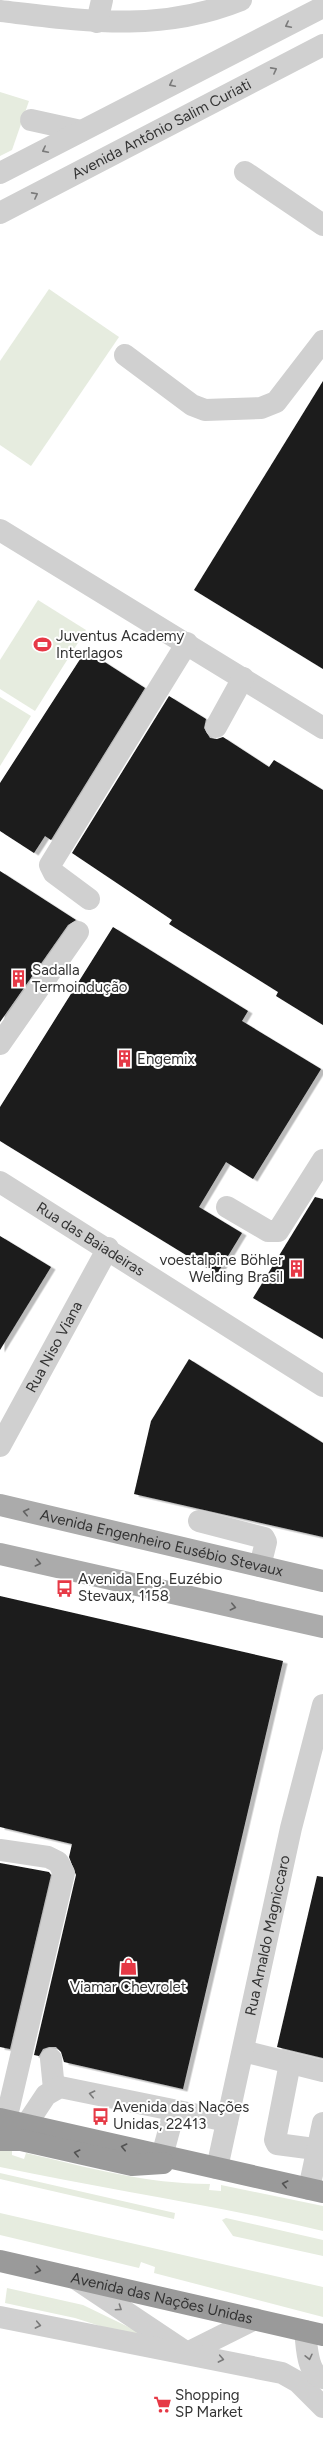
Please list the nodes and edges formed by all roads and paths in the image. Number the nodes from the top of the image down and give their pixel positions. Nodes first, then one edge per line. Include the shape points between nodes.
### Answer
1 (102, 0) edge
2 (232, 2) edge
3 (323, 7) edge
4 (0, 11) edge
5 (97, 22) junction
6 (323, 45) edge
7 (31, 120) dead end
8 (81, 132) junction
9 (245, 172) dead end
10 (0, 173) edge
11 (0, 213) edge
12 (323, 225) edge
13 (323, 341) edge
14 (125, 355) dead end
15 (0, 530) edge
16 (187, 643) junction
17 (243, 678) junction
18 (216, 727) dead end
19 (323, 728) edge
20 (89, 898) dead end
21 (78, 932) dead end
22 (0, 1044) edge
23 (323, 1160) edge
24 (0, 1182) edge
25 (226, 1207) dead end
26 (108, 1248) junction
27 (323, 1386) edge
28 (0, 1446) edge
29 (0, 1506) edge
30 (199, 1521) dead end
31 (0, 1554) edge
32 (260, 1566) junction
33 (323, 1581) edge
34 (323, 1628) edge
35 (323, 1705) edge
36 (317, 1750) edge
37 (0, 1850) edge
38 (243, 2051) junction
39 (51, 2059) dead end
40 (290, 2063) junction
41 (323, 2071) edge
42 (54, 2089) junction
43 (174, 2112) junction
44 (227, 2121) junction
45 (323, 2123) edge
46 (8, 2126) edge
47 (320, 2150) edge
48 (162, 2156) junction
49 (184, 2161) junction
50 (217, 2168) junction
51 (316, 2191) edge
52 (0, 2261) edge
53 (75, 2278) junction
54 (0, 2317) edge
55 (255, 2319) junction
56 (314, 2333) edge
57 (187, 2353) junction
58 (323, 2378) edge
59 (323, 2407) edge

1 - 5 street
2 - 5 street via 155,22
3 -> 8 street
4 - 5 street
11 -> 6 street, Avenida Antônio Salim Curiati
7 - 8 street
8 -> 10 street
9 - 12 street
13 - 14 street via 276,402 261,408 205,410 192,405
15 - 16 street
16 - 17 street
16 - 20 street via 50,864 54,873
17 - 18 street
17 - 19 street
21 - 22 street
23 - 25 street via 278,1232 268,1232
24 - 26 street, Rua das Baiadeiras
26 - 27 street, Rua das Baiadeiras
26 - 28 street, Rua Niso Viana
32 -> 29 main road, Avenida Engenheiro Eusébio Stevaux
30 - 32 street via 264,1538 266,1542
31 -> 34 main road
32 - 33 main road, Avenida Engenheiro Eusébio Stevaux
35 - 36 street, Rua Arnaldo Magniccaro
36 - 38 street, Rua Arnaldo Magniccaro via 292,1828
37 - 46 street via 48,1857 58,1862 64,1873
38 - 40 street
38 - 44 street, Rua Arnaldo Magniccaro
39 - 42 street
40 - 41 street
40 - 47 street via 275,2140 277,2144
43 -> 42 street via 60,2087
42 - 46 street
43 - 44 street
43 - 48 street
44 - 50 street, Rua Arnaldo Magniccaro
45 - 47 street
48 -> 46 highway
49 -> 46 highway via 132,2165 21,2140
47 - 51 street
48 - 49 highway
49 - 50 highway
51 -> 50 highway
52 -> 53 highway, Avenida das Nações Unidas
53 - 55 highway, Avenida das Nações Unidas
53 -> 57 street
54 -> 57 street
55 - 56 highway, Avenida das Nações Unidas
55 - 57 street
56 -> 58 street via 313,2369
57 -> 59 street via 282,2373 298,2382

